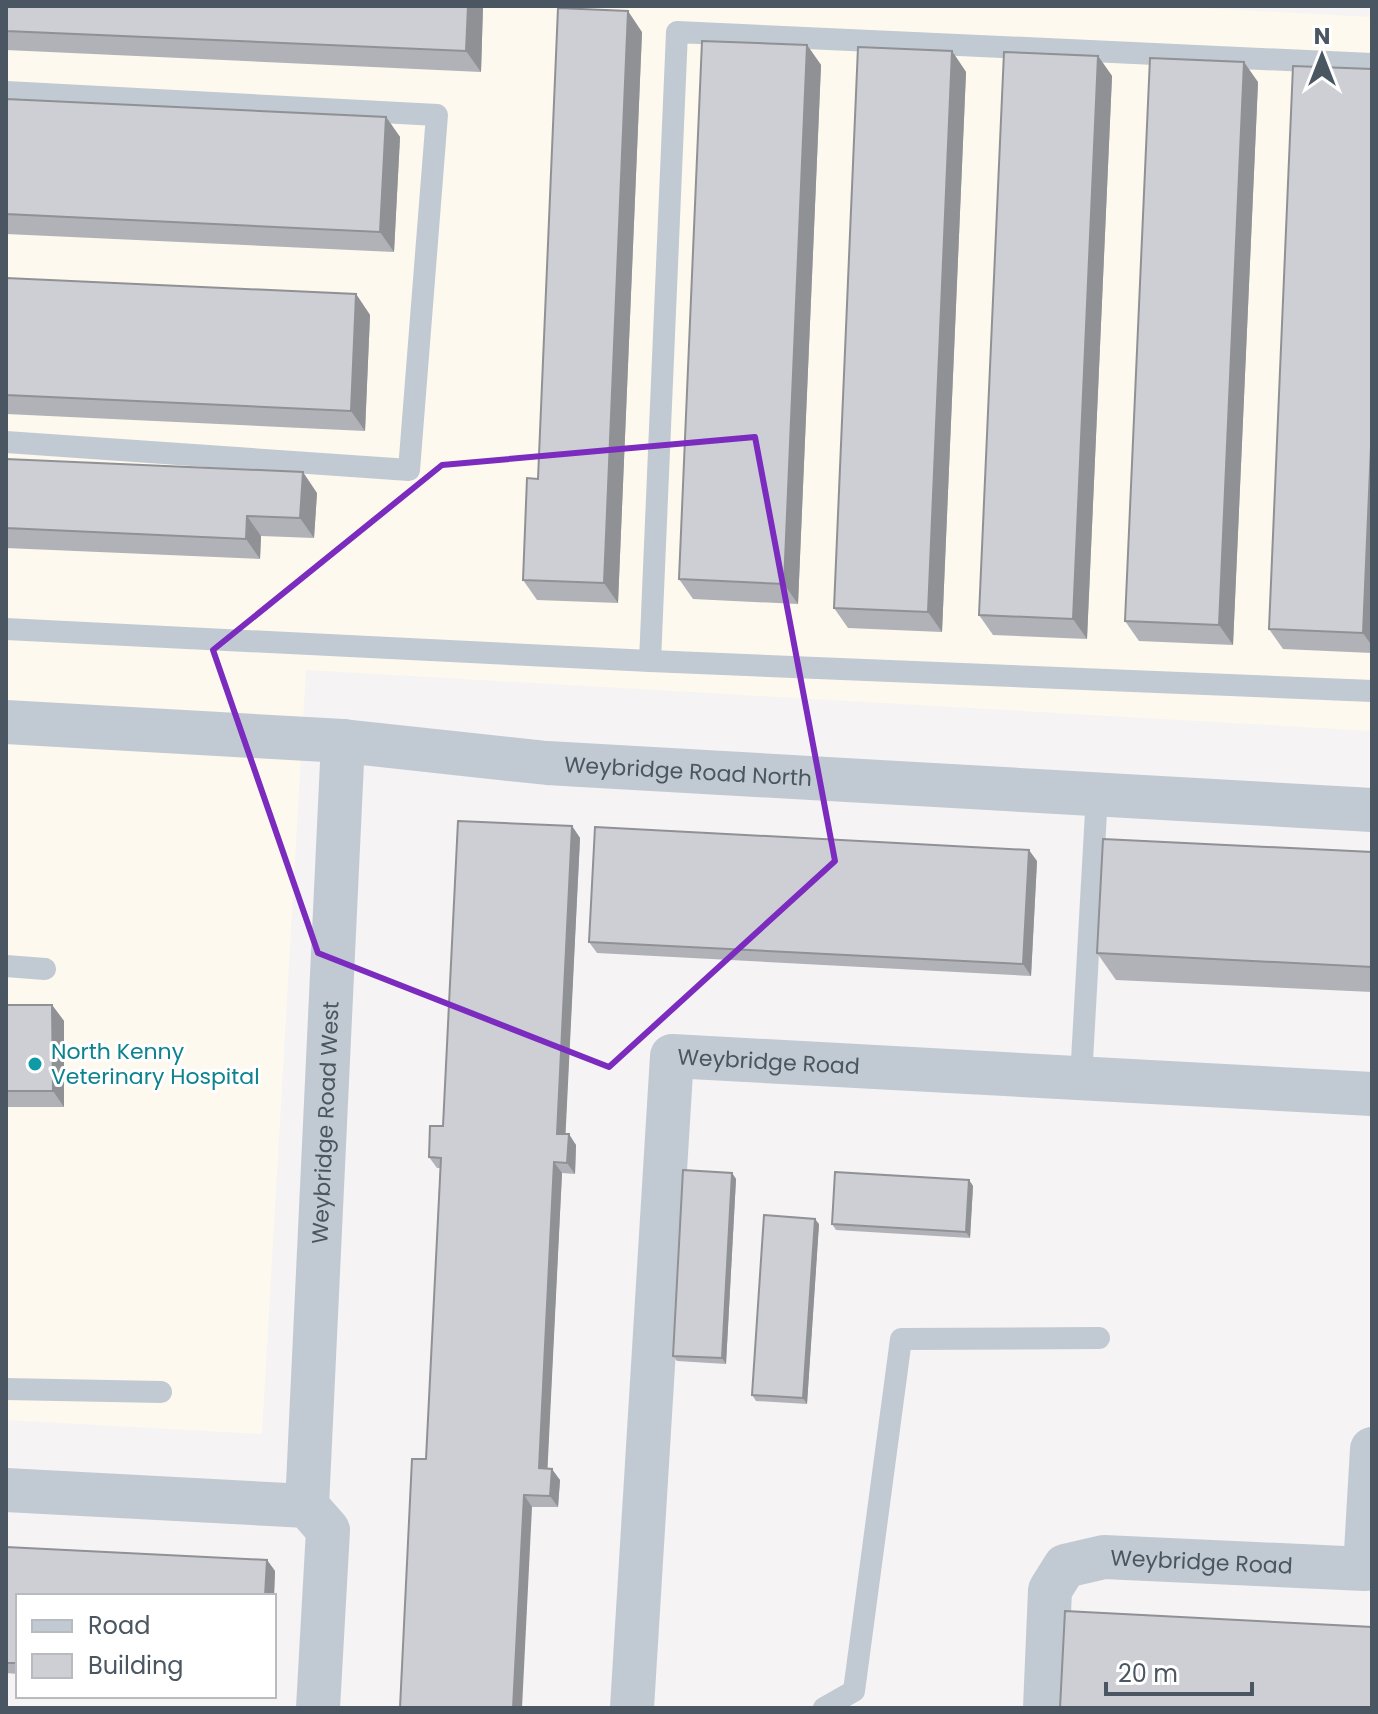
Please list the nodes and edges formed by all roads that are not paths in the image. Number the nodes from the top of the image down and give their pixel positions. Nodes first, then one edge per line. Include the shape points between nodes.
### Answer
1 (1372, 64) edge
2 (6, 92) edge
3 (6, 442) edge
4 (6, 629) edge
5 (650, 661) junction
6 (1372, 691) edge
7 (6, 722) edge
8 (343, 741) junction
9 (1097, 794) junction
10 (1372, 810) edge
11 (6, 966) edge
12 (45, 969) dead end
13 (1081, 1078) junction
14 (1372, 1094) edge
15 (1099, 1338) dead end
16 (6, 1389) edge
17 (161, 1392) dead end
18 (1372, 1449) edge
19 (6, 1490) edge
20 (307, 1506) junction
21 (318, 1708) edge
22 (632, 1708) edge
23 (824, 1708) edge
24 (1045, 1708) edge

1 - 5 lane via 677,32
2 - 3 lane via 437,115 409,470
4 - 5 lane
5 - 6 lane
7 - 8 street, Weybridge Road North
8 - 9 street, Weybridge Road North via 547,763
8 - 20 street, Weybridge Road West
9 - 10 street, Weybridge Road North
9 - 13 lane
11 - 12 lane
13 - 14 street, Weybridge Road
13 - 22 street, Weybridge Road via 672,1056
15 - 23 lane via 901,1339 854,1691
16 - 17 lane
18 - 24 street, Weybridge Road via 1365,1569 1104,1557 1065,1566 1050,1590
19 - 20 street
20 - 21 street via 328,1530

